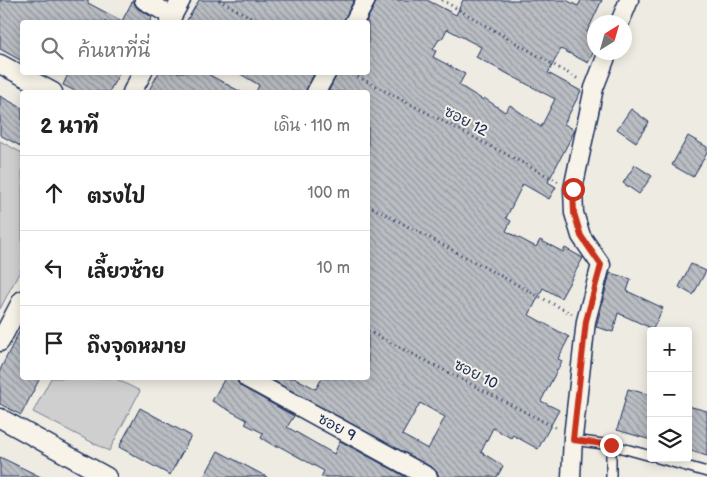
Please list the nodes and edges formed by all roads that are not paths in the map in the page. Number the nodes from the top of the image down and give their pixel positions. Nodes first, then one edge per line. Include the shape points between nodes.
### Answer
1 (144, 0) edge
2 (181, 0) edge
3 (366, 0) edge
4 (628, 0) edge
5 (623, 15) edge
6 (171, 19) edge
7 (355, 20) edge
8 (605, 60) edge
9 (0, 64) edge
10 (20, 75) edge
11 (21, 75) edge
12 (140, 75) edge
13 (325, 75) edge
14 (49, 90) edge
15 (133, 90) edge
16 (317, 90) edge
17 (20, 304) edge
18 (0, 342) edge
19 (250, 380) edge
20 (0, 418) edge
21 (573, 439) junction
22 (611, 445) junction
23 (647, 455) edge
24 (672, 462) edge
25 (707, 472) edge
26 (107, 477) edge
27 (428, 477) edge
28 (571, 477) edge
29 (611, 477) edge

1 - 6 street
2 - 6 street
3 - 7 street
4 - 5 street
8 - 21 street via 594,88 573,189 574,213 581,236 601,265 586,321
9 - 10 street
11 - 14 street
12 - 15 street
13 - 16 street
17 - 18 street
19 - 27 street, ซอย 9
20 - 26 street
21 - 22 lane
21 - 28 street
22 - 23 lane
22 - 29 lane
24 - 25 lane

